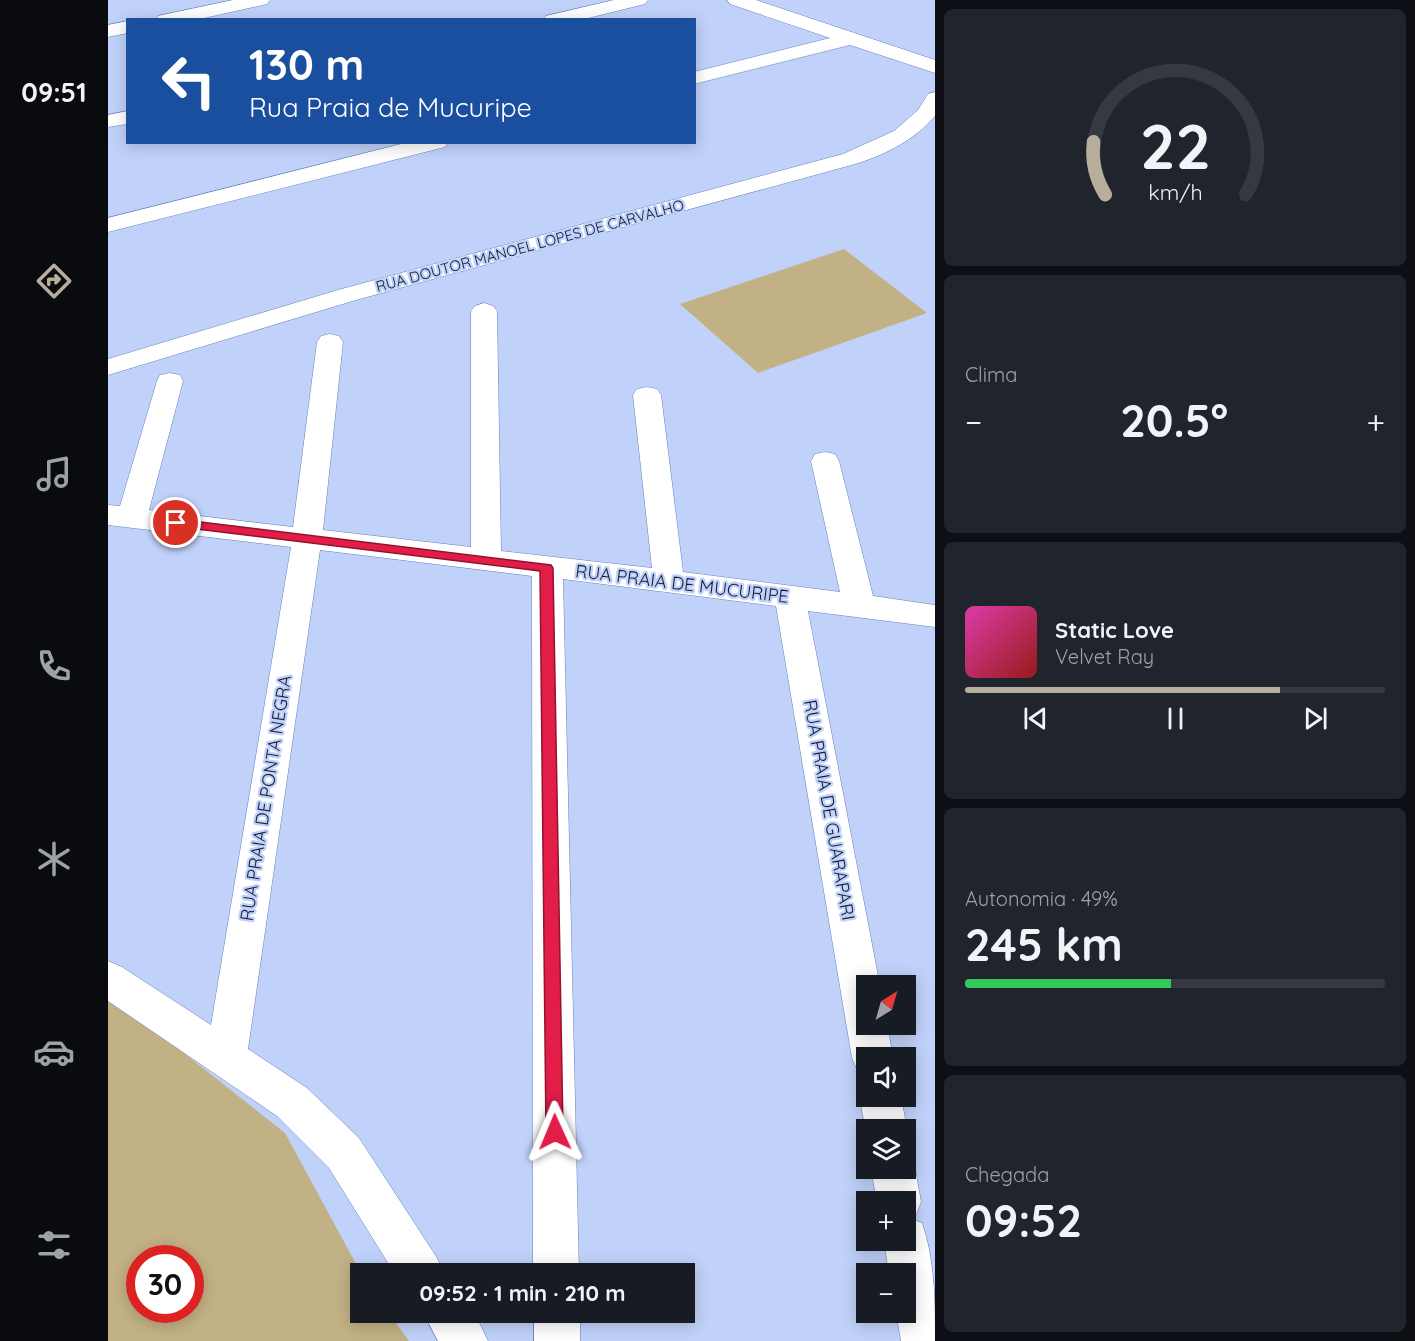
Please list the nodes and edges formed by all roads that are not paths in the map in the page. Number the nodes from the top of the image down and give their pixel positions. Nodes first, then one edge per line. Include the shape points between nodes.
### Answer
1 (260, 0) edge
2 (638, 0) edge
3 (737, 0) edge
4 (207, 6) edge
5 (171, 18) edge
6 (562, 18) edge
7 (126, 27) edge
8 (108, 31) edge
9 (849, 39) junction
10 (935, 67) edge
11 (696, 77) edge
12 (935, 98) edge
13 (126, 117) edge
14 (108, 121) edge
15 (429, 144) edge
16 (108, 225) edge
17 (484, 311) dead end
18 (330, 342) dead end
19 (108, 367) edge
20 (170, 381) dead end
21 (647, 395) dead end
22 (825, 461) dead end
23 (120, 516) edge
24 (306, 540) junction
25 (486, 560) junction
26 (547, 568) junction
27 (669, 581) junction
28 (790, 597) junction
29 (859, 605) junction
30 (935, 616) edge
31 (858, 975) edge
32 (108, 979) edge
33 (226, 1057) junction
34 (908, 1251) edge
35 (414, 1263) edge
36 (556, 1263) edge
37 (453, 1323) edge
38 (557, 1323) edge
39 (465, 1341) edge
40 (557, 1341) edge
41 (924, 1341) edge

1 - 4 street
2 - 6 street
3 - 9 street
4 - 5 street
7 - 8 street
9 - 10 street
9 - 11 street
12 - 19 street, RUA DOUTOR MANOEL LOPES DE CARVALHO via 924,117 877,150 819,169 347,295
13 - 14 street
15 - 16 street
17 - 25 street
18 - 24 street, RUA PRAIA DE PONTA NEGRA
20 - 23 street
21 - 27 street
22 - 29 street
23 - 24 street, RUA PRAIA DE MUCURIPE
24 - 25 street, RUA PRAIA DE MUCURIPE
24 - 33 street, RUA PRAIA DE PONTA NEGRA
25 - 26 street, RUA PRAIA DE MUCURIPE
26 - 27 street, RUA PRAIA DE MUCURIPE
26 - 36 street
27 - 28 street, RUA PRAIA DE MUCURIPE
28 - 29 street, RUA PRAIA DE MUCURIPE
28 - 31 street, RUA PRAIA DE GUARAPARI
29 - 30 street, RUA PRAIA DE MUCURIPE
32 - 33 street
33 - 35 street via 292,1102 344,1153
34 - 41 street
37 - 39 street
38 - 40 street

